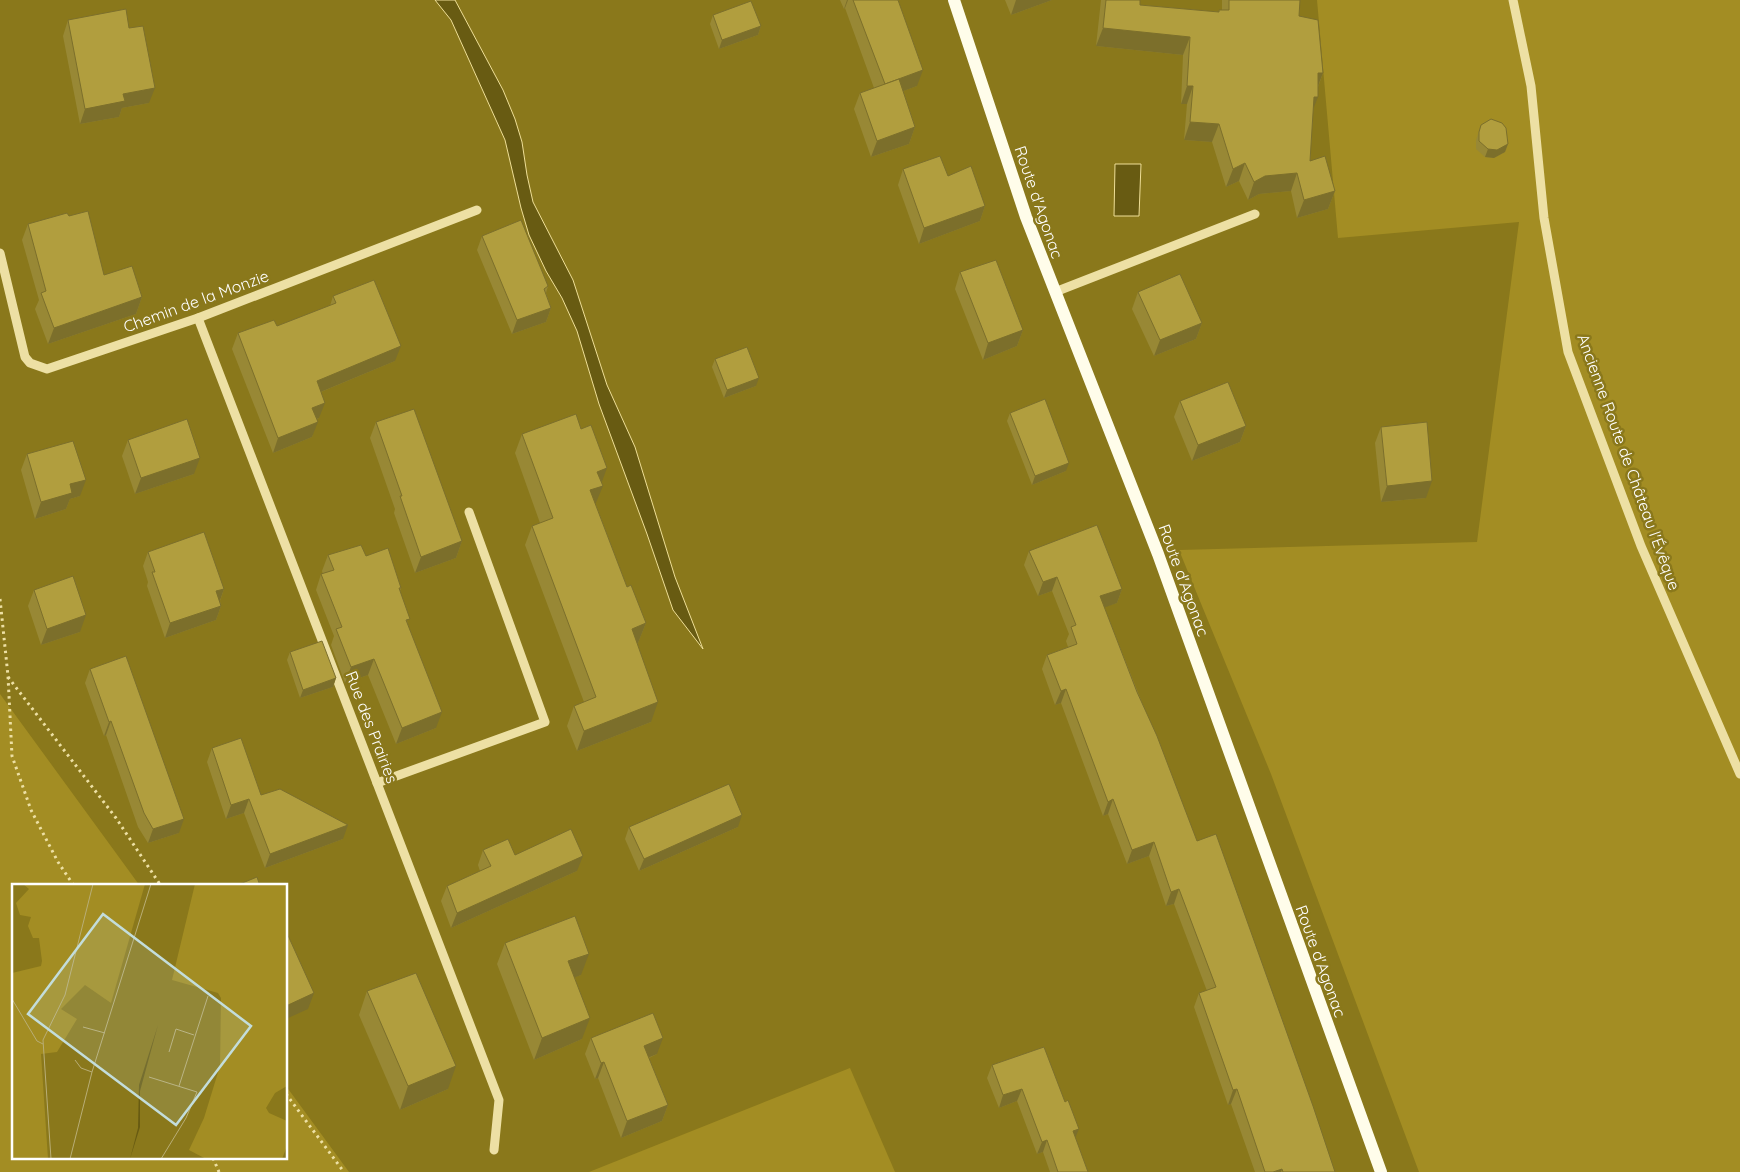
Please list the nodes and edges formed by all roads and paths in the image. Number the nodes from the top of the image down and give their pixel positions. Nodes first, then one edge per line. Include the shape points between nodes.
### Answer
1 (954, 0) edge
2 (1513, 0) edge
3 (477, 210) dead end
4 (1254, 214) dead end
5 (0, 254) edge
6 (1054, 292) junction
7 (198, 318) junction
8 (469, 512) dead end
9 (0, 599) edge
10 (8, 676) junction
11 (1740, 774) edge
12 (377, 783) junction
13 (73, 884) edge
14 (160, 884) edge
15 (288, 1097) edge
16 (494, 1150) dead end
17 (214, 1160) edge
18 (219, 1172) edge
19 (344, 1172) edge
20 (1381, 1172) edge

1 - 6 main road, Route d'Agonac via 1026,218
2 - 11 street, Ancienne Route de Château l'Évêque via 1531,86 1544,218 1568,352 1641,546
3 - 7 street, Chemin de la Monzie
4 - 6 street
5 - 7 street, Chemin de la Monzie via 25,357 30,363 47,370
6 - 20 main road, Route d'Agonac via 1158,554
7 - 12 street, Rue des Prairies
8 - 12 street via 545,722
9 - 10 path
10 - 13 path via 12,756 31,810
10 - 14 path via 116,818
12 - 16 street, Rue des Prairies via 499,1100
15 - 19 path
17 - 18 path

